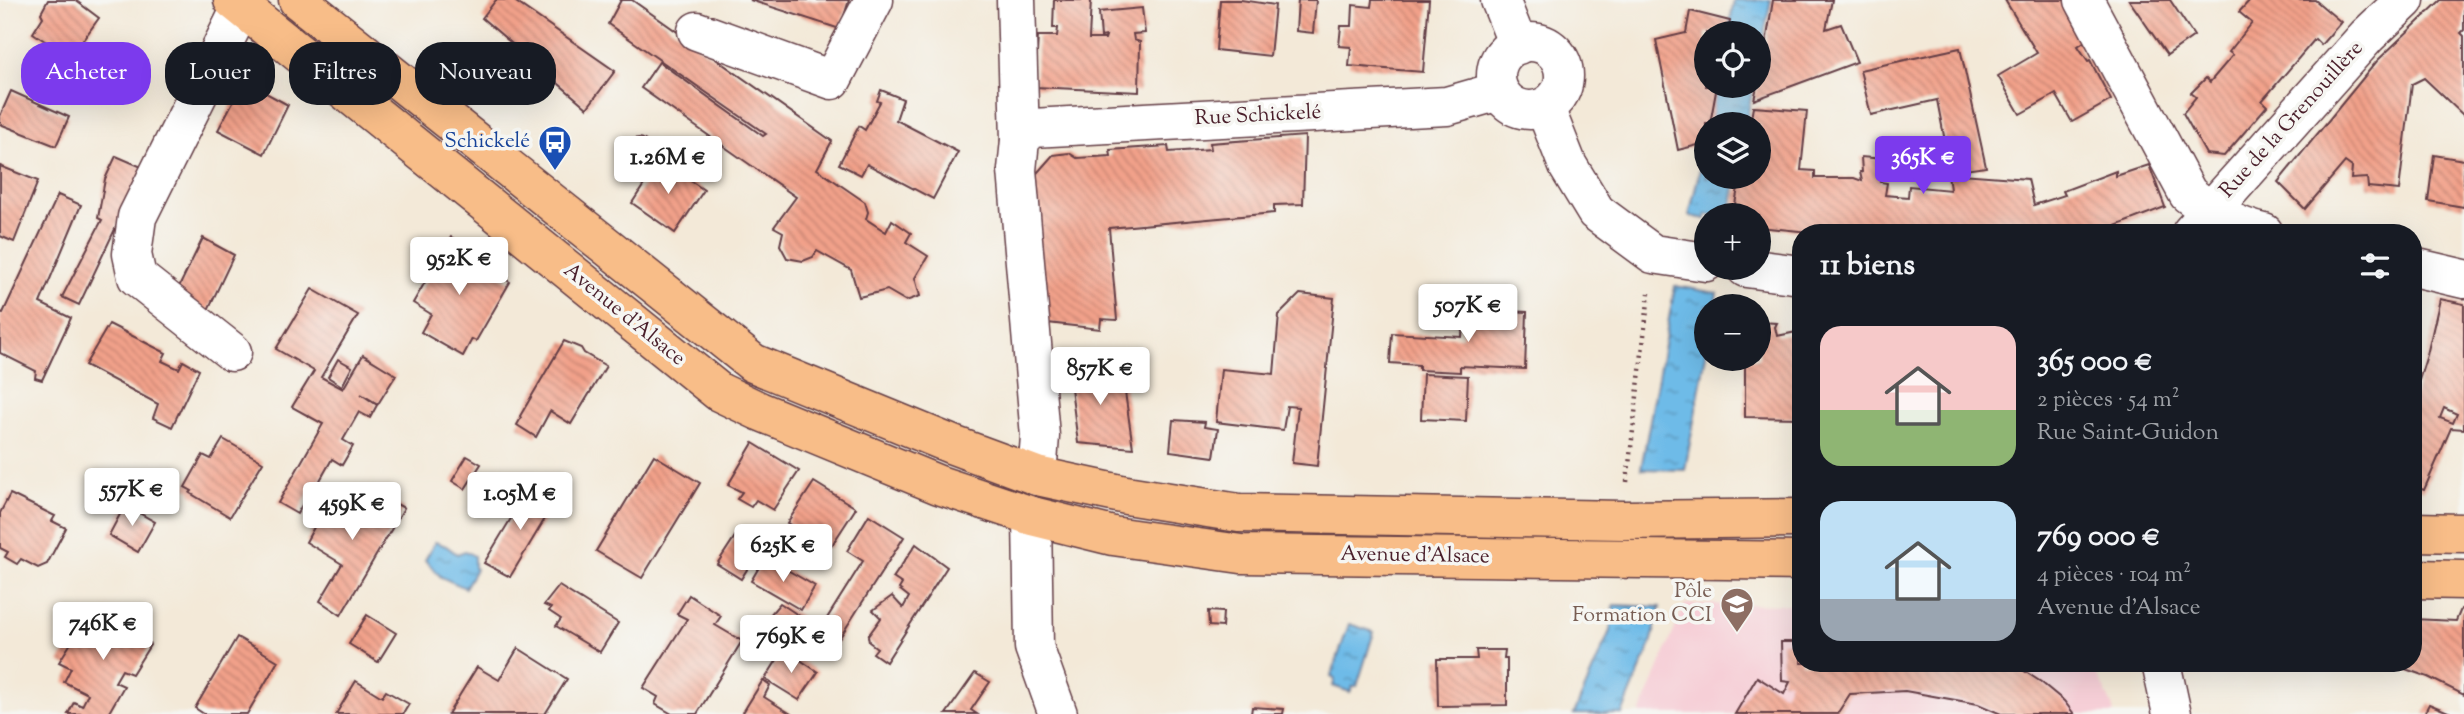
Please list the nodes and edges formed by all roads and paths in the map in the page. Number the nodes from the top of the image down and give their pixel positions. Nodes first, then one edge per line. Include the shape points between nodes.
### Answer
1 (298, 0) edge
2 (874, 0) edge
3 (1016, 0) edge
4 (1500, 0) edge
5 (2084, 0) edge
6 (2405, 0) edge
7 (238, 3) edge
8 (697, 31) dead end
9 (1518, 45) junction
10 (1499, 91) junction
11 (1545, 108) junction
12 (1020, 140) junction
13 (2201, 222) edge
14 (1653, 254) junction
15 (1694, 260) edge
16 (2422, 269) edge
17 (1771, 271) edge
18 (1792, 274) edge
19 (2464, 279) edge
20 (232, 352) dead end
21 (1037, 476) junction
22 (1032, 516) junction
23 (1792, 518) edge
24 (1623, 520) junction
25 (2422, 532) edge
26 (2464, 533) edge
27 (1792, 561) edge
28 (2422, 579) edge
29 (2464, 580) edge
30 (2163, 672) edge
31 (1058, 714) edge
32 (2172, 714) edge

1 - 21 main road, Avenue d'Alsace via 752,363
2 - 8 street via 832,80
3 - 12 street
4 - 9 street
5 - 13 street
6 - 13 street, Rue de la Grenouillère via 2367,36
7 - 20 street via 137,217 132,254 137,277
7 - 22 main road, Avenue d'Alsace via 719,393 939,485
9 - 10 street via 1508,51 1497,69
9 - 11 street via 1538,43 1556,54 1561,63 1560,93
10 - 11 street via 1513,106
10 - 12 street, Rue Schickelé via 1447,106 1032,128
11 - 14 street via 1568,166 1596,212
12 - 21 street via 1017,170 1040,436
14 - 15 street
14 - 24 path
16 - 19 street
17 - 18 street
21 - 22 main road
21 - 24 main road, Avenue d'Alsace via 1239,513
22 - 27 main road, Avenue d'Alsace via 1113,536 1241,554
22 - 31 street via 1034,647
23 - 24 main road, Avenue d'Alsace
25 - 26 main road
28 - 29 main road
30 - 32 street

